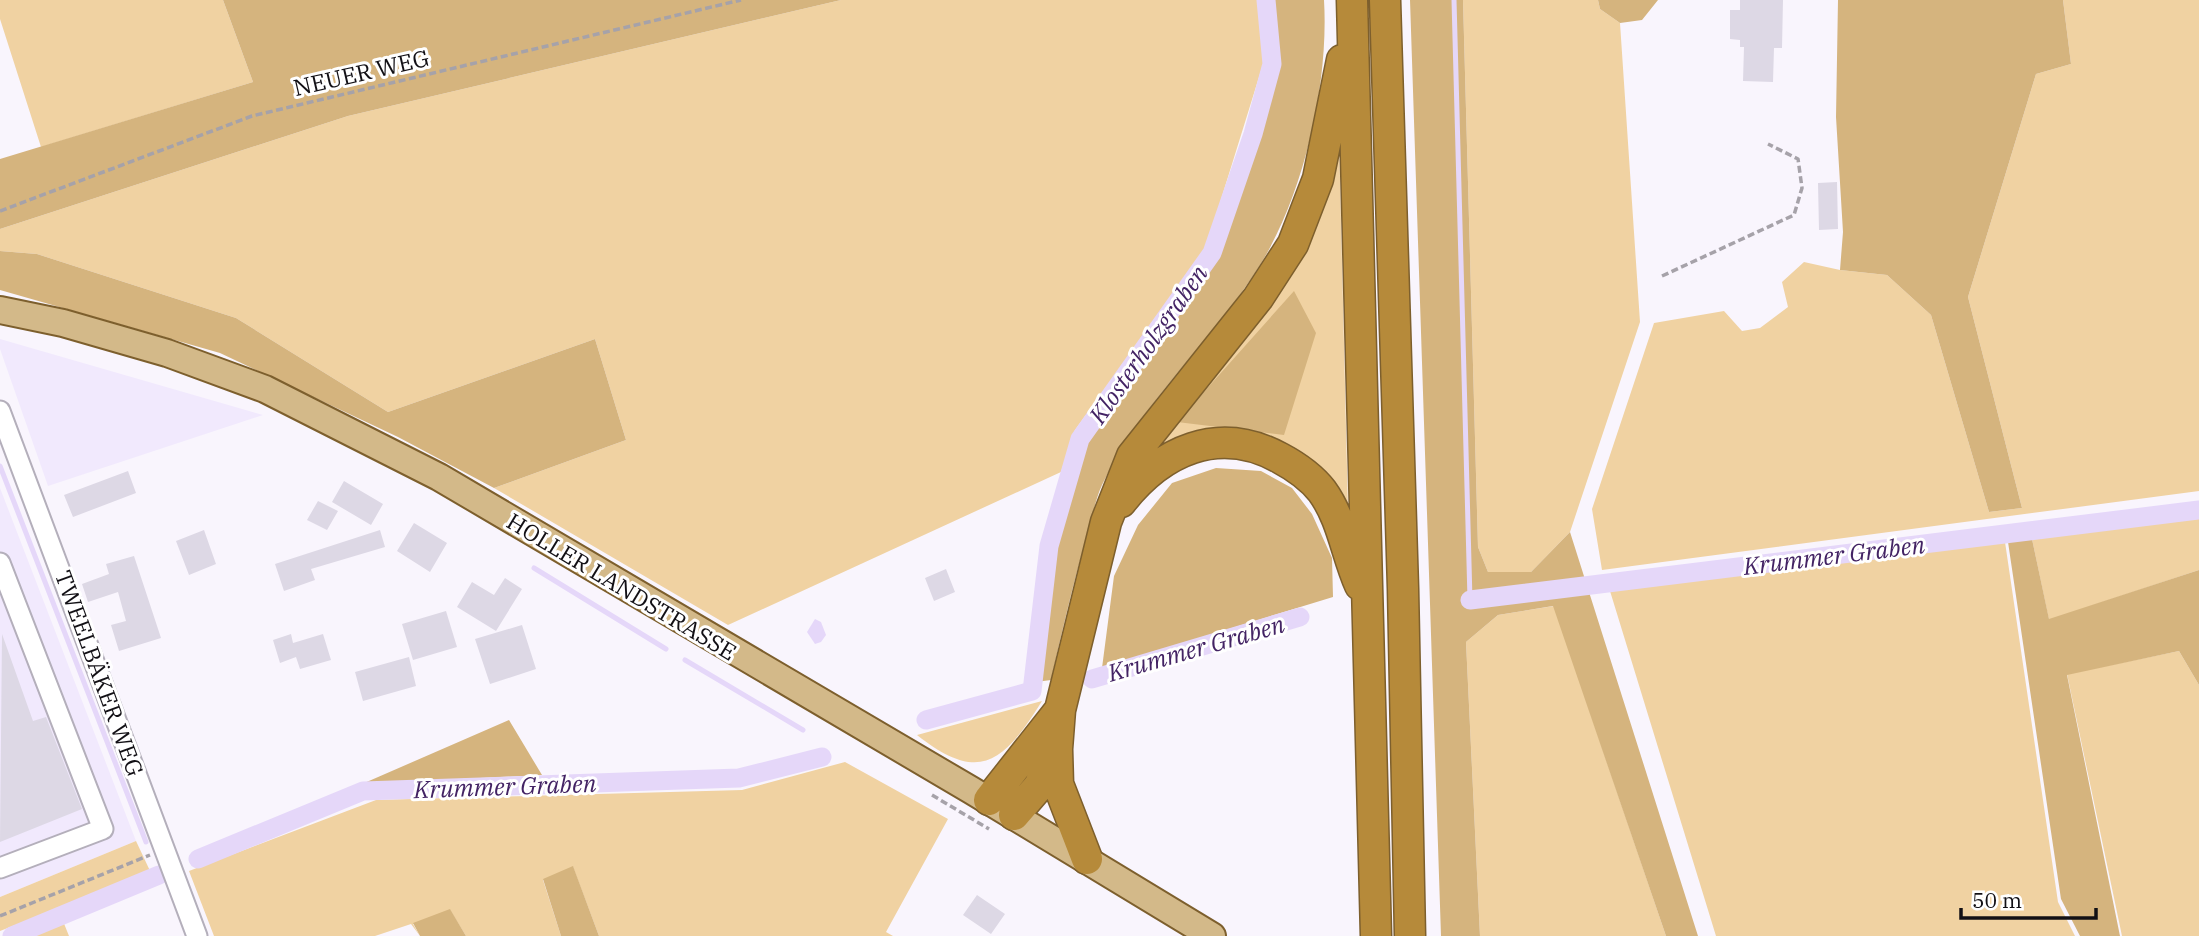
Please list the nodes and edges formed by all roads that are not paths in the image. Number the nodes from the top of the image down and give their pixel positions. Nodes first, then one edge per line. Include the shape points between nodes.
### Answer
1 (1385, 0) edge
2 (1352, 13) edge
3 (0, 310) edge
4 (0, 411) edge
5 (1106, 522) junction
6 (0, 563) edge
7 (1369, 604) junction
8 (1060, 710) junction
9 (1058, 749) junction
10 (1002, 808) junction
11 (1087, 859) junction
12 (0, 868) edge
13 (197, 936) edge
14 (1212, 936) edge
15 (1376, 936) edge
16 (1410, 936) edge

1 - 16 highway
2 - 5 highway via 1318,179 1293,244 1258,298 1132,456
2 - 7 highway
3 - 10 main road, HOLLER LANDSTRASSE via 167,352 265,389 439,477
4 - 13 street, TWEELBÄKER WEG
5 - 7 highway via 1140,478 1175,455 1202,445 1246,444 1290,463 1320,489 1342,528
5 - 8 highway
6 - 12 street via 103,829
7 - 15 highway
8 - 9 highway
8 - 10 highway
9 - 10 highway via 1039,786
9 - 11 highway via 1058,784
10 - 11 main road, HOLLER LANDSTRASSE
11 - 14 main road, HOLLER LANDSTRASSE

